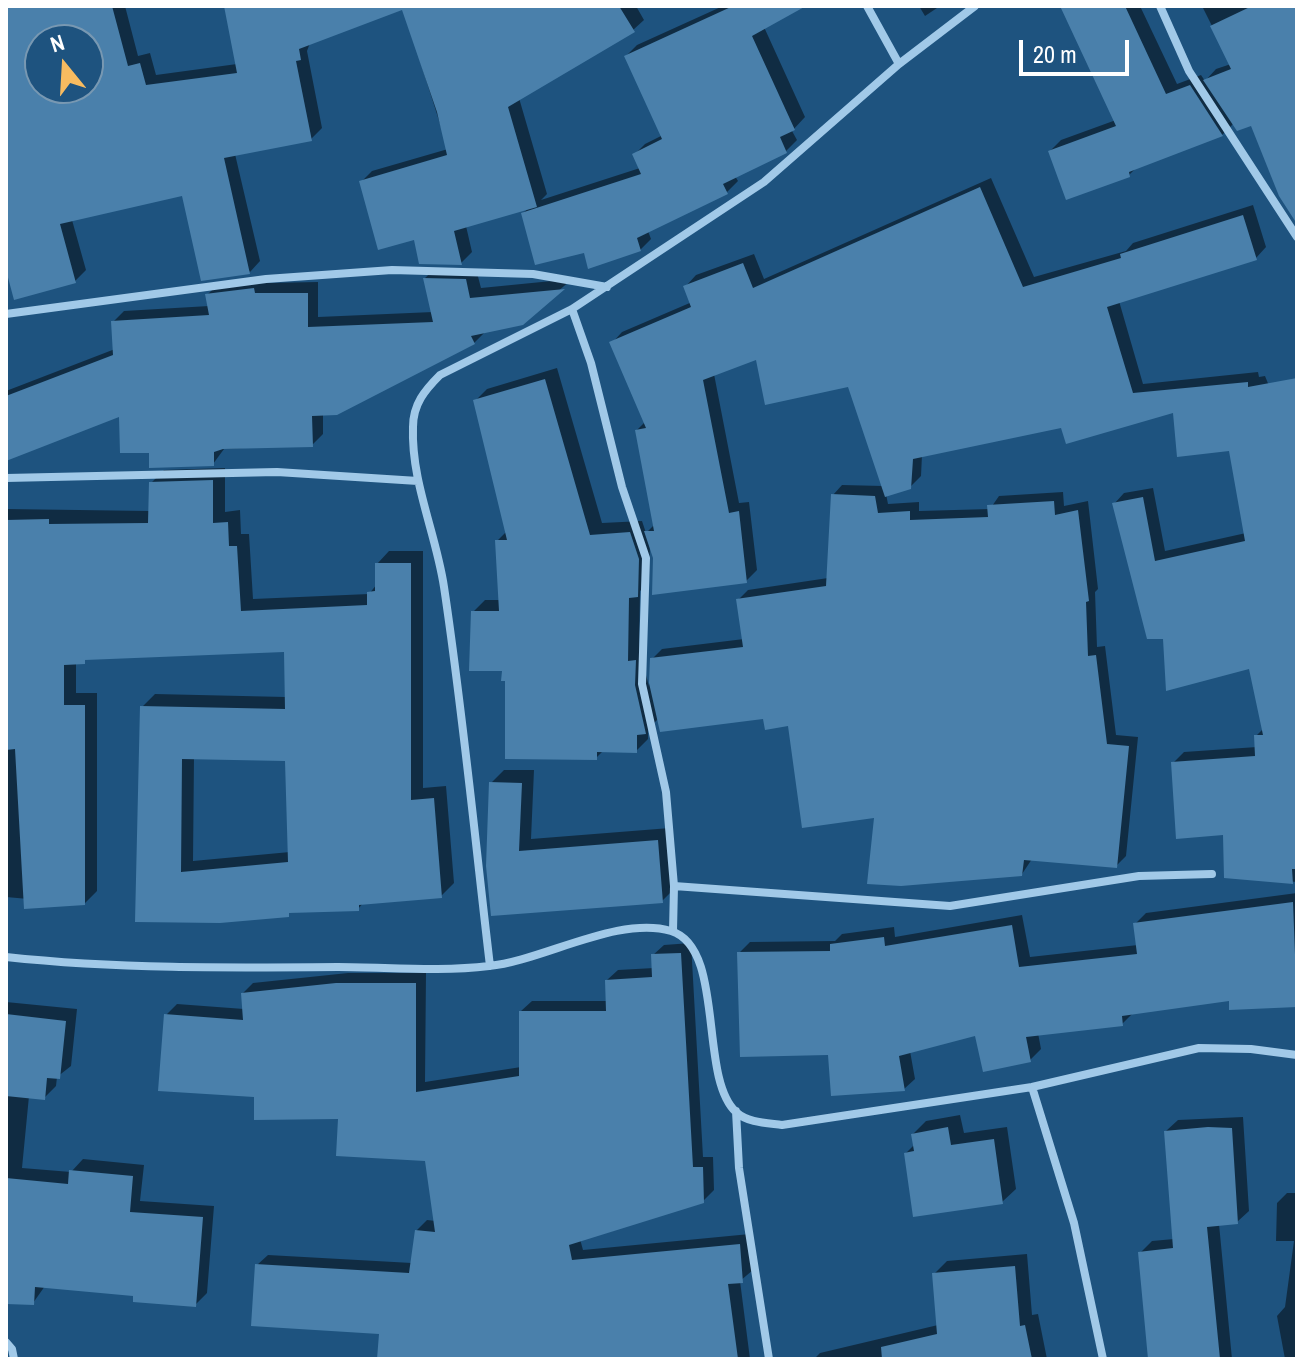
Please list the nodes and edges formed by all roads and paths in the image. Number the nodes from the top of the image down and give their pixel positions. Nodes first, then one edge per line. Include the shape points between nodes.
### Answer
1 (867, 6) edge
2 (975, 6) edge
3 (1160, 6) edge
4 (899, 64) junction
5 (1297, 237) edge
6 (607, 287) junction
7 (572, 309) junction
8 (6, 314) edge
9 (6, 478) edge
10 (418, 481) junction
11 (1212, 874) dead end
12 (674, 886) junction
13 (673, 931) junction
14 (6, 957) edge
15 (490, 966) junction
16 (1297, 1055) edge
17 (1032, 1087) junction
18 (736, 1111) junction
19 (6, 1342) edge
20 (14, 1359) edge
21 (769, 1359) edge
22 (1103, 1359) edge

1 - 4 street
2 - 4 street
3 - 5 street via 1189,71
4 - 6 street via 764,182
6 - 7 street
6 - 8 street via 533,274 392,270 266,279
7 - 10 street via 440,375 425,389 413,426
7 - 12 street via 646,558 642,684 666,792
9 - 10 street via 277,472
10 - 15 street via 444,584
11 - 12 street via 1139,876 950,906
12 - 13 street
13 - 15 street via 628,930
13 - 18 street via 685,938 698,961 720,1083
14 - 15 street via 173,969
16 - 17 street via 1199,1048
17 - 18 street via 782,1125
17 - 22 street via 1074,1223
18 - 21 street via 739,1168
19 - 20 street

